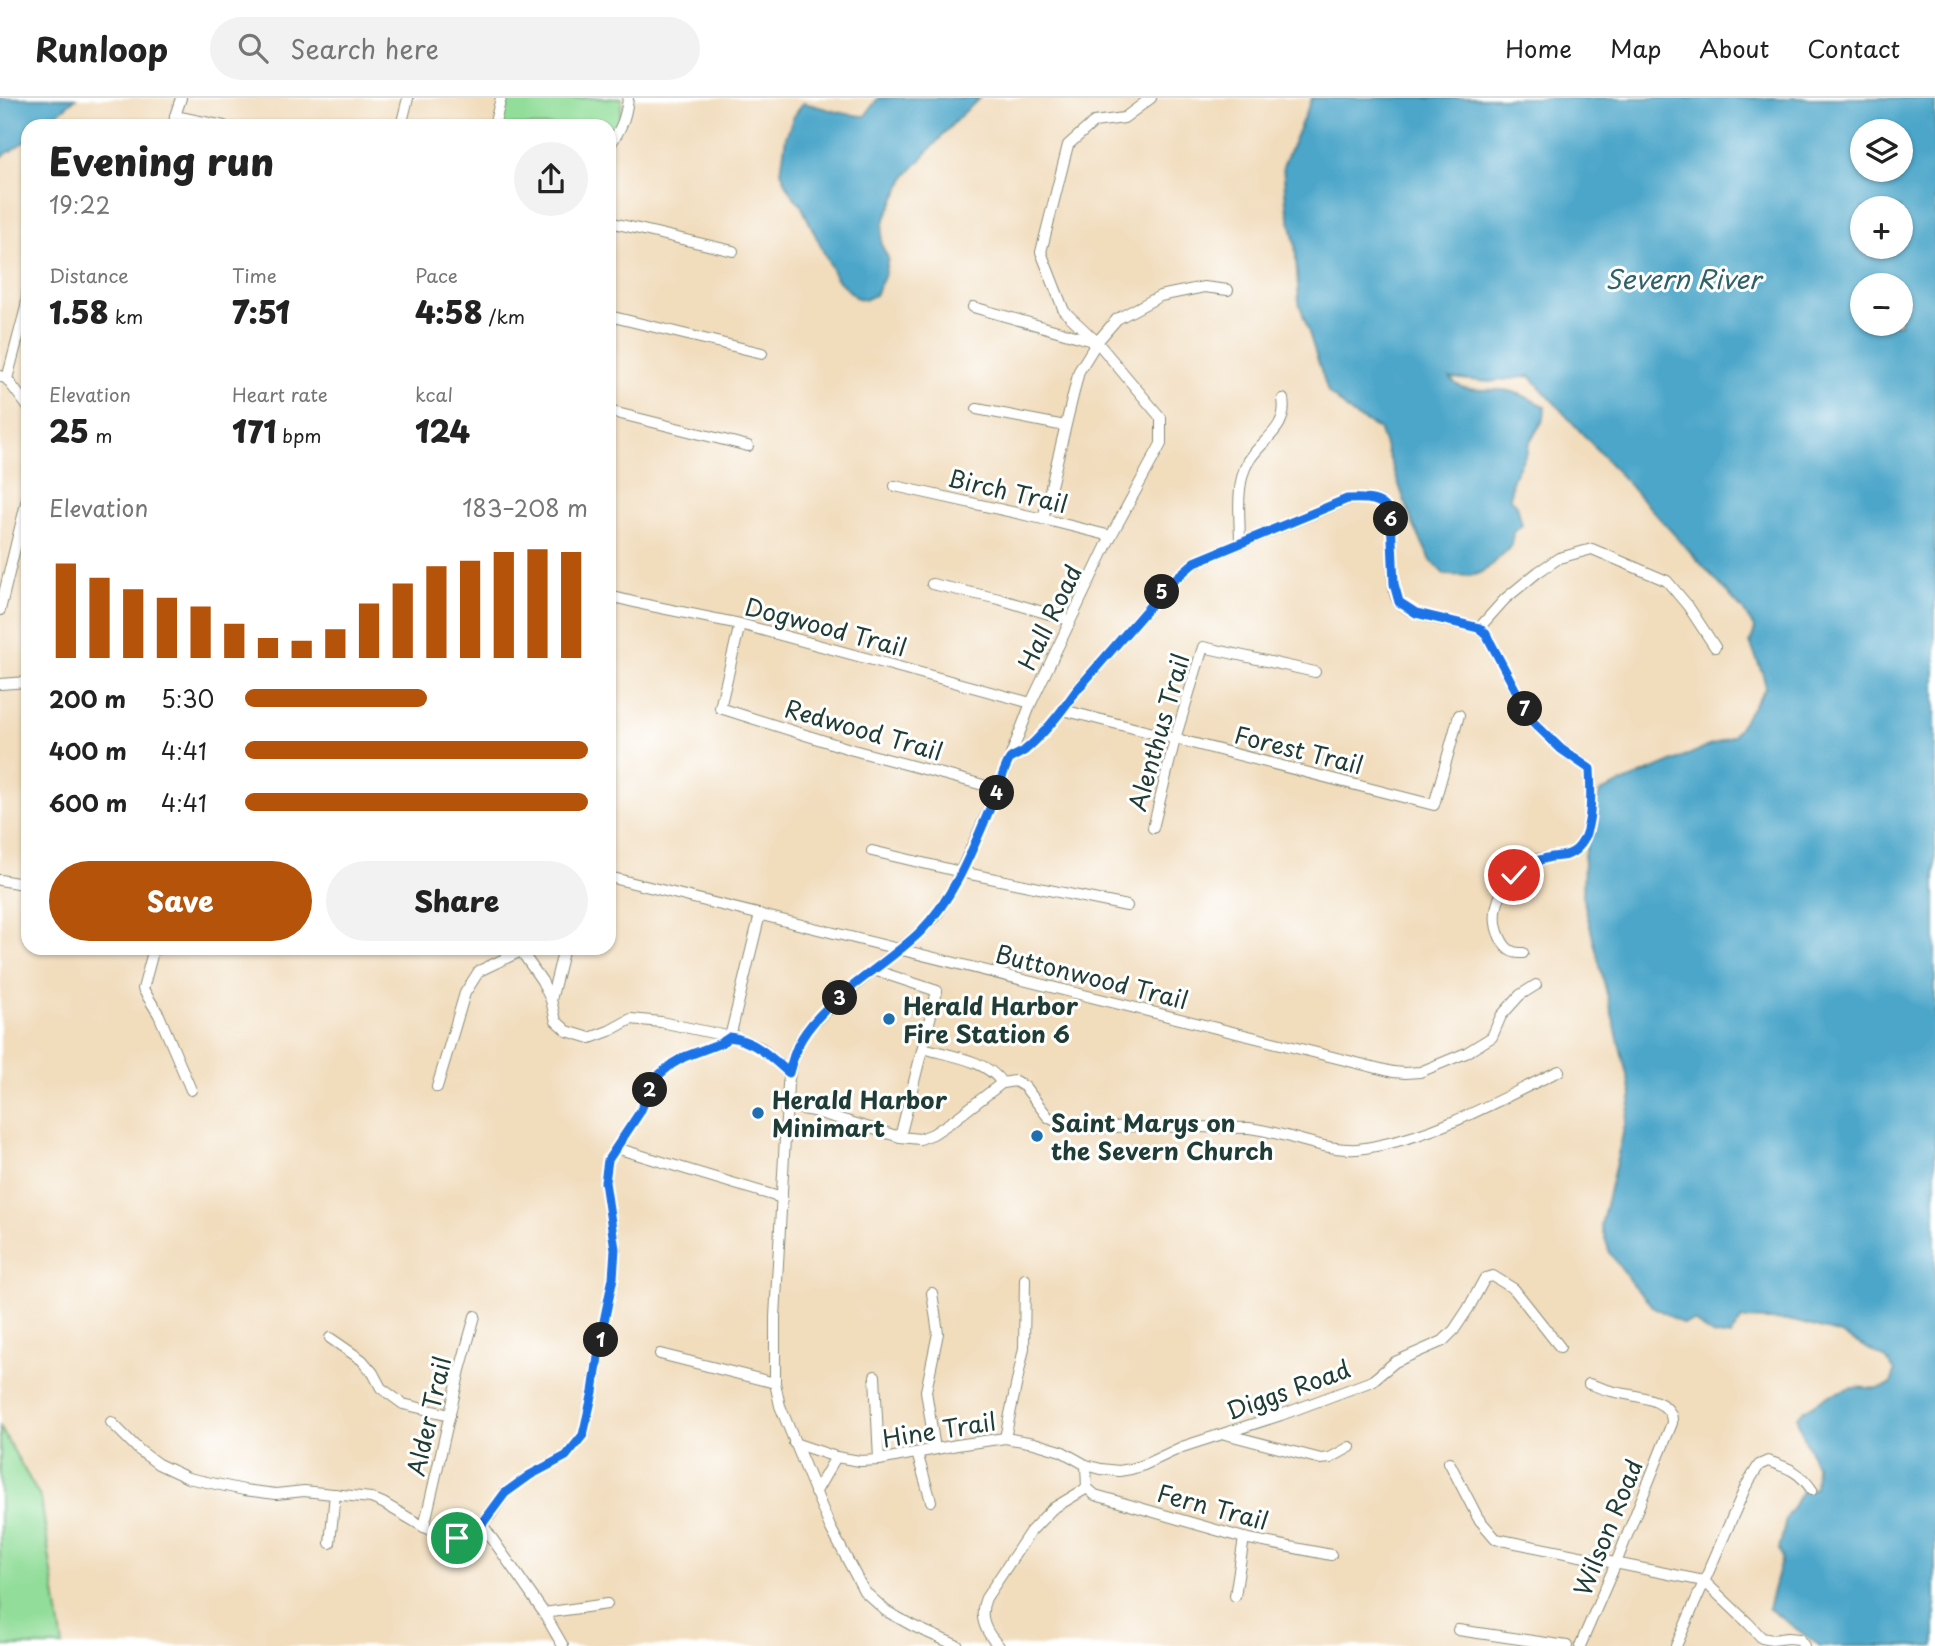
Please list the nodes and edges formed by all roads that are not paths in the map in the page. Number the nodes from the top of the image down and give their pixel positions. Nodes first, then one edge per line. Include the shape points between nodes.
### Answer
1 (181, 98) edge
2 (408, 98) edge
3 (501, 98) edge
4 (628, 98) edge
5 (1151, 98) edge
6 (176, 119) edge
7 (403, 119) edge
8 (496, 119) edge
9 (616, 137) edge
10 (616, 224) edge
11 (733, 251) dead end
12 (1228, 290) dead end
13 (973, 307) dead end
14 (616, 318) edge
15 (21, 322) edge
16 (1097, 342) junction
17 (762, 353) dead end
18 (3, 377) edge
19 (1283, 398) dead end
20 (21, 399) edge
21 (977, 409) dead end
22 (616, 413) edge
23 (1065, 426) junction
24 (748, 446) dead end
25 (895, 486) dead end
26 (1043, 519) junction
27 (21, 524) edge
28 (1111, 536) junction
29 (1240, 544) junction
30 (932, 584) dead end
31 (616, 598) edge
32 (0, 611) edge
33 (1069, 620) junction
34 (740, 624) junction
35 (1479, 628) junction
36 (1715, 647) dead end
37 (1315, 671) dead end
38 (21, 682) edge
39 (0, 684) edge
40 (1031, 703) junction
41 (1063, 709) junction
42 (1459, 715) dead end
43 (1175, 739) junction
44 (1010, 759) junction
45 (998, 789) junction
46 (1153, 828) dead end
47 (872, 852) dead end
48 (961, 872) junction
49 (616, 879) edge
50 (0, 880) edge
51 (21, 884) edge
52 (1127, 906) dead end
53 (760, 914) junction
54 (900, 950) junction
55 (1523, 953) dead end
56 (152, 955) edge
57 (510, 955) edge
58 (524, 955) edge
59 (562, 955) edge
60 (874, 970) junction
61 (1536, 985) dead end
62 (551, 1000) junction
63 (730, 1037) junction
64 (923, 1048) junction
65 (1559, 1071) dead end
66 (789, 1078) junction
67 (1002, 1083) junction
68 (437, 1087) dead end
69 (191, 1090) dead end
70 (787, 1106) junction
71 (900, 1137) junction
72 (616, 1148) junction
73 (782, 1198) junction
74 (1025, 1279) dead end
75 (932, 1293) dead end
76 (475, 1316) dead end
77 (330, 1338) dead end
78 (1560, 1347) dead end
79 (660, 1354) dead end
80 (875, 1376) dead end
81 (775, 1383) junction
82 (1589, 1384) dead end
83 (450, 1415) junction
84 (111, 1422) dead end
85 (1225, 1434) junction
86 (1005, 1438) junction
87 (794, 1443) junction
88 (1350, 1447) dead end
89 (935, 1449) junction
90 (917, 1453) junction
91 (836, 1457) junction
92 (879, 1460) junction
93 (1449, 1462) dead end
94 (1086, 1465) junction
95 (1087, 1488) junction
96 (1812, 1490) dead end
97 (815, 1493) junction
98 (335, 1494) junction
99 (931, 1501) dead end
100 (482, 1524) junction
101 (424, 1527) junction
102 (1244, 1538) junction
103 (330, 1543) dead end
104 (1331, 1555) dead end
105 (1616, 1563) junction
106 (1704, 1581) junction
107 (1235, 1596) dead end
108 (607, 1604) dead end
109 (544, 1613) junction
110 (1458, 1630) dead end
111 (563, 1646) edge
112 (958, 1646) edge
113 (999, 1646) edge
114 (1567, 1646) edge
115 (1580, 1646) edge
116 (1676, 1646) edge
117 (1804, 1646) edge

1 - 6 street
2 - 7 street
3 - 8 street
4 - 9 street
5 - 16 street, Hall Road via 1124,118 1094,122 1068,145 1041,252 1064,311
10 - 11 street
12 - 16 street via 1204,287 1160,296 1117,320
13 - 16 street
14 - 17 street
15 - 18 street
16 - 23 street via 1079,371
16 - 28 street, Hall Road via 1161,418 1161,444
18 - 20 street
19 - 29 street via 1285,412 1280,424 1246,465 1241,481
21 - 23 street
22 - 24 street
23 - 26 street
25 - 26 street, Birch Trail
26 - 28 street, Birch Trail
27 - 32 street
28 - 33 street, Hall Road
29 - 35 street via 1347,499 1370,499 1390,512 1396,597 1403,606
29 - 41 street via 1195,562 1168,585
30 - 33 street
31 - 34 street, Dogwood Trail
33 - 40 street, Hall Road
34 - 40 street, Dogwood Trail
34 - 45 street, Redwood Trail via 720,708
35 - 36 street via 1538,572 1559,558 1592,549 1667,581
35 - 55 street via 1491,640 1532,721 1590,769 1590,816 1583,840 1575,851 1533,861 1514,875 1495,911 1506,948
37 - 43 street, Alenthus Trail via 1203,647
38 - 39 street
40 - 44 street, Hall Road
41 - 43 street, Forest Trail
41 - 44 street
42 - 43 street, Forest Trail via 1434,805
43 - 46 street, Alenthus Trail
44 - 45 street, Hall Road
45 - 48 street, Hall Road
47 - 48 street
48 - 52 street
48 - 54 street, Hall Road via 936,916
49 - 53 street, Buttonwood Trail
50 - 51 street
53 - 54 street, Buttonwood Trail
53 - 63 street
54 - 60 street, Hall Road
54 - 61 street, Buttonwood Trail via 1405,1073 1430,1068 1492,1037 1501,1016
56 - 69 street via 143,989
57 - 68 street via 479,971 465,993
58 - 62 street
59 - 62 street
60 - 64 street via 937,991
60 - 66 street, Hall Road via 810,1026 794,1053
62 - 63 street via 556,1021 567,1031 590,1038 631,1019
63 - 66 street via 761,1048
63 - 72 street via 684,1057 660,1074
64 - 67 street via 977,1063
64 - 71 street
65 - 67 street via 1460,1119 1391,1143 1353,1150 1249,1128 1066,1127 1048,1116 1025,1087
66 - 70 street, Hall Road
67 - 71 street via 928,1137
70 - 71 street
70 - 73 street, Hall Road
72 - 73 street
72 - 100 street via 608,1160 605,1182 615,1249 613,1278 583,1435 566,1456 505,1493
73 - 81 street, Hall Road
74 - 86 street via 1024,1348
75 - 89 street via 938,1334 926,1391
76 - 83 street, Alder Trail
77 - 83 street via 362,1360 381,1388 403,1404
78 - 85 street, Diggs Road via 1514,1289 1493,1276 1485,1278 1443,1340 1395,1362 1362,1386
79 - 81 street
80 - 92 street
81 - 87 street, Hall Road
82 - 105 street, Wilson Road via 1658,1402 1672,1418
83 - 101 street, Alder Trail
84 - 98 street via 158,1464 188,1478 276,1494
85 - 88 street via 1321,1459
85 - 94 street, Diggs Road via 1131,1469
86 - 89 street, Hine Trail
86 - 94 street, Hine Trail via 1061,1451
87 - 91 street, Hine Trail
87 - 97 street, Hall Road
89 - 90 street, Hine Trail
90 - 92 street, Hine Trail
90 - 99 street
91 - 92 street, Hine Trail
91 - 97 street
93 - 105 street via 1478,1518 1496,1539
94 - 95 street
95 - 102 street, Fern Trail via 1095,1495
95 - 113 street via 1052,1509 1030,1532 986,1598 982,1618
96 - 106 street via 1791,1469 1768,1461 1759,1465
97 - 112 street, Hall Road via 864,1591 886,1611
98 - 101 street via 371,1498
98 - 103 street
100 - 101 street via 457,1538
100 - 109 street
102 - 104 street, Fern Trail
102 - 107 street
105 - 106 street
105 - 115 street, Wilson Road
106 - 116 street
106 - 117 street via 1762,1639 1799,1639
108 - 109 street
109 - 111 street
110 - 114 street

